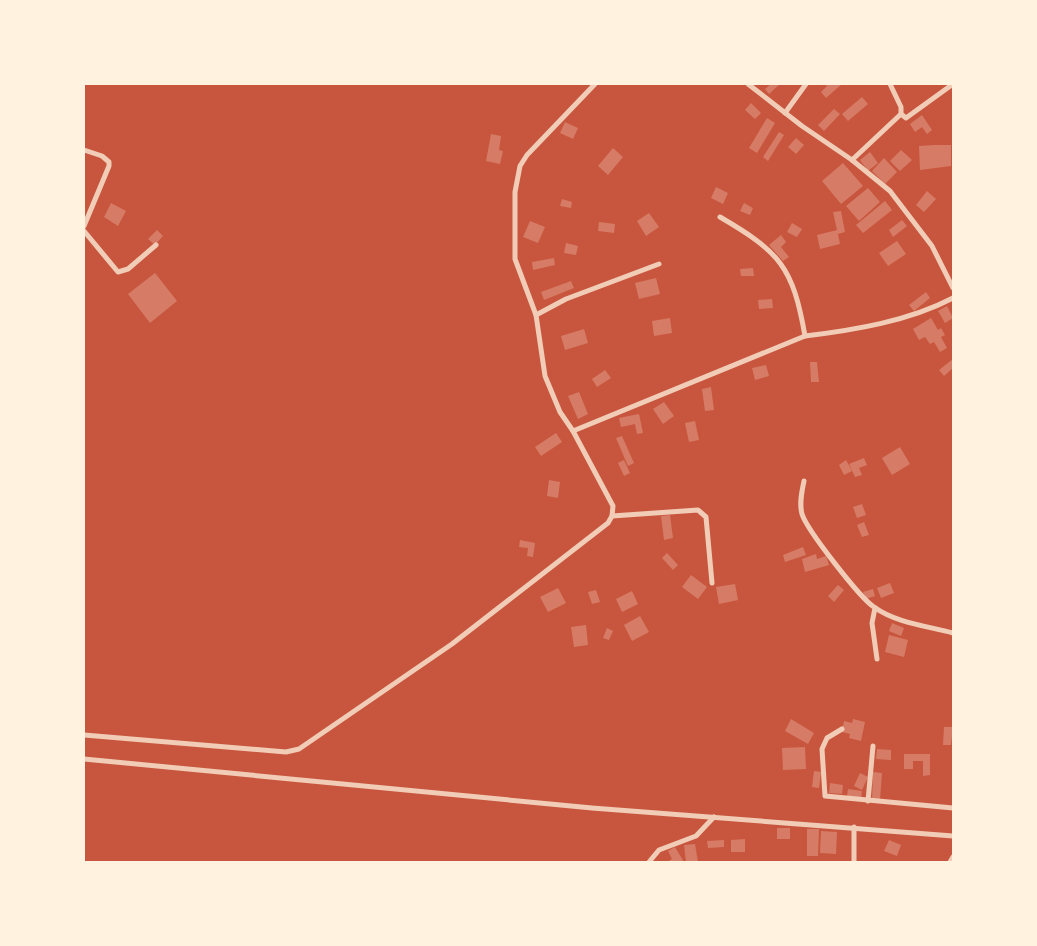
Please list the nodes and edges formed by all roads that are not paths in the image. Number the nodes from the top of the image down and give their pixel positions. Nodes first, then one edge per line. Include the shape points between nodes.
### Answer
1 (595, 84) edge
2 (748, 84) edge
3 (806, 84) edge
4 (890, 84) edge
5 (953, 84) edge
6 (785, 113) junction
7 (901, 114) junction
8 (84, 150) edge
9 (852, 160) junction
10 (720, 217) dead end
11 (84, 226) edge
12 (84, 231) edge
13 (156, 245) dead end
14 (659, 264) dead end
15 (953, 288) edge
16 (953, 298) edge
17 (536, 315) junction
18 (805, 336) junction
19 (573, 431) junction
20 (804, 481) dead end
21 (612, 516) junction
22 (712, 583) dead end
23 (875, 608) junction
24 (953, 633) edge
25 (877, 659) dead end
26 (842, 729) dead end
27 (84, 735) edge
28 (873, 746) dead end
29 (84, 759) edge
30 (868, 801) junction
31 (953, 808) edge
32 (714, 817) junction
33 (854, 827) junction
34 (953, 836) edge
35 (953, 857) edge
36 (649, 862) edge
37 (854, 862) edge
38 (950, 862) edge

1 - 17 street via 520,166 515,192 515,259
2 - 6 street
3 - 6 street
4 - 7 street
5 - 7 street via 906,118
6 - 9 street
7 - 9 street
8 - 11 street via 109,162
9 - 15 street via 896,198 932,246
10 - 18 street via 752,235 781,262 792,284
12 - 13 street via 118,272 128,269
14 - 17 street via 566,299
16 - 18 street via 934,308 899,318 840,332
17 - 19 street via 545,376 560,412
18 - 19 street
19 - 21 street via 606,490 613,506
20 - 23 street via 802,516 857,593
21 - 22 street via 698,510 703,513
21 - 27 street via 608,523 549,571 452,644 299,749 286,752
23 - 24 street via 906,622
23 - 25 street via 872,623
26 - 30 street via 827,738 822,749 825,796
28 - 30 street
29 - 32 street
30 - 31 street
32 - 33 street
32 - 36 street via 696,836 659,850
33 - 34 street
33 - 37 street
35 - 38 street

